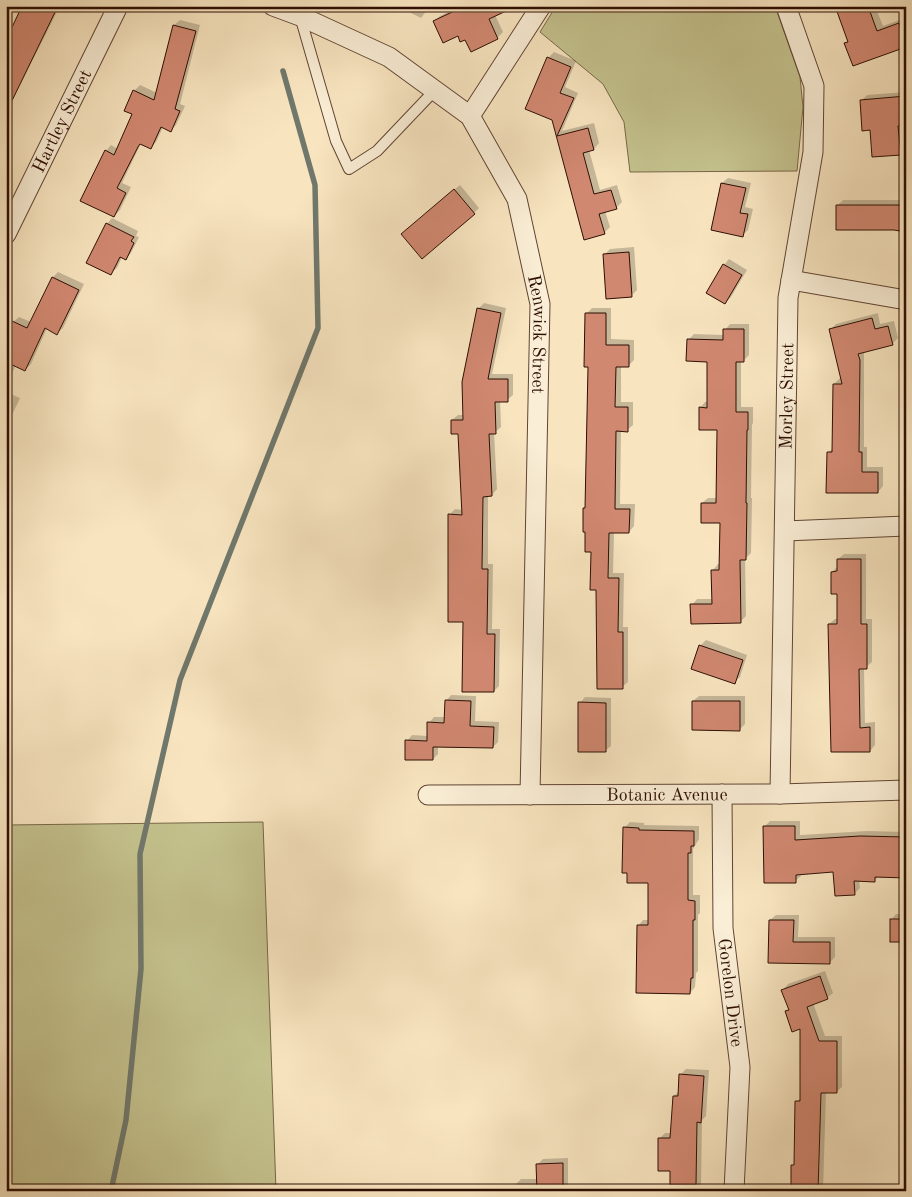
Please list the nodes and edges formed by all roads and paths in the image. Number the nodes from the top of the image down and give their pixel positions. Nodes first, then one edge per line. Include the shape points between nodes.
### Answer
1 (118, 6) edge
2 (273, 6) edge
3 (541, 6) edge
4 (786, 6) edge
5 (300, 16) junction
6 (436, 89) junction
7 (470, 116) junction
8 (6, 234) edge
9 (790, 280) junction
10 (906, 300) edge
11 (906, 526) edge
12 (785, 531) junction
13 (906, 790) edge
14 (722, 794) junction
15 (780, 794) junction
16 (428, 795) dead end
17 (530, 795) junction
18 (734, 1191) edge

1 - 8 street, Hartley Street
2 - 5 street, Renwick Street
3 - 7 street
4 - 9 street, Morley Street via 814,86 813,152
5 - 6 street, Renwick Street via 389,56
5 - 6 lane via 336,141 348,169 377,151
6 - 7 street, Renwick Street
7 - 17 street, Renwick Street via 517,199 540,304
9 - 10 street
9 - 12 street, Morley Street
11 - 12 street
12 - 15 street, Morley Street
13 - 15 street, Botanic Avenue
14 - 15 street, Botanic Avenue
14 - 17 street, Botanic Avenue
14 - 18 street, Gorelon Drive via 723,928 740,1067
16 - 17 street, Botanic Avenue

